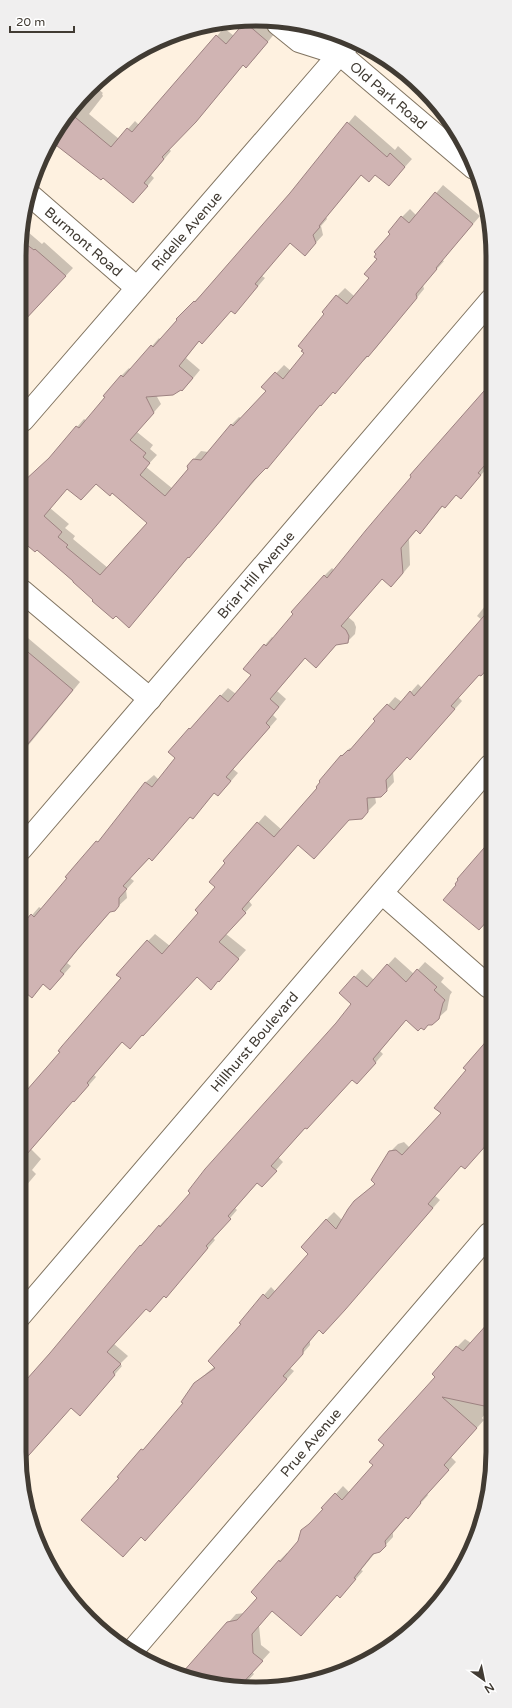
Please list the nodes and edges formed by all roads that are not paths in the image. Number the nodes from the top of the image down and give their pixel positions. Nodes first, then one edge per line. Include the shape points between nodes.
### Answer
1 (282, 27) edge
2 (345, 48) edge
3 (464, 159) edge
4 (33, 198) edge
5 (137, 288) junction
6 (486, 306) edge
7 (26, 417) edge
8 (26, 594) edge
9 (150, 699) junction
10 (486, 771) edge
11 (26, 843) edge
12 (382, 893) junction
13 (486, 984) edge
14 (486, 1238) edge
15 (26, 1310) edge
16 (135, 1647) edge

1 - 2 street, Old Park Road via 298,41
2 - 3 street, Old Park Road
2 - 5 street, Ridelle Avenue
4 - 5 street, Burmont Road
5 - 7 street, Ridelle Avenue
6 - 9 street, Briar Hill Avenue
8 - 9 street
9 - 11 street, Briar Hill Avenue
10 - 12 street, Hillhurst Boulevard
12 - 13 street
12 - 15 street, Hillhurst Boulevard
14 - 16 street, Prue Avenue

